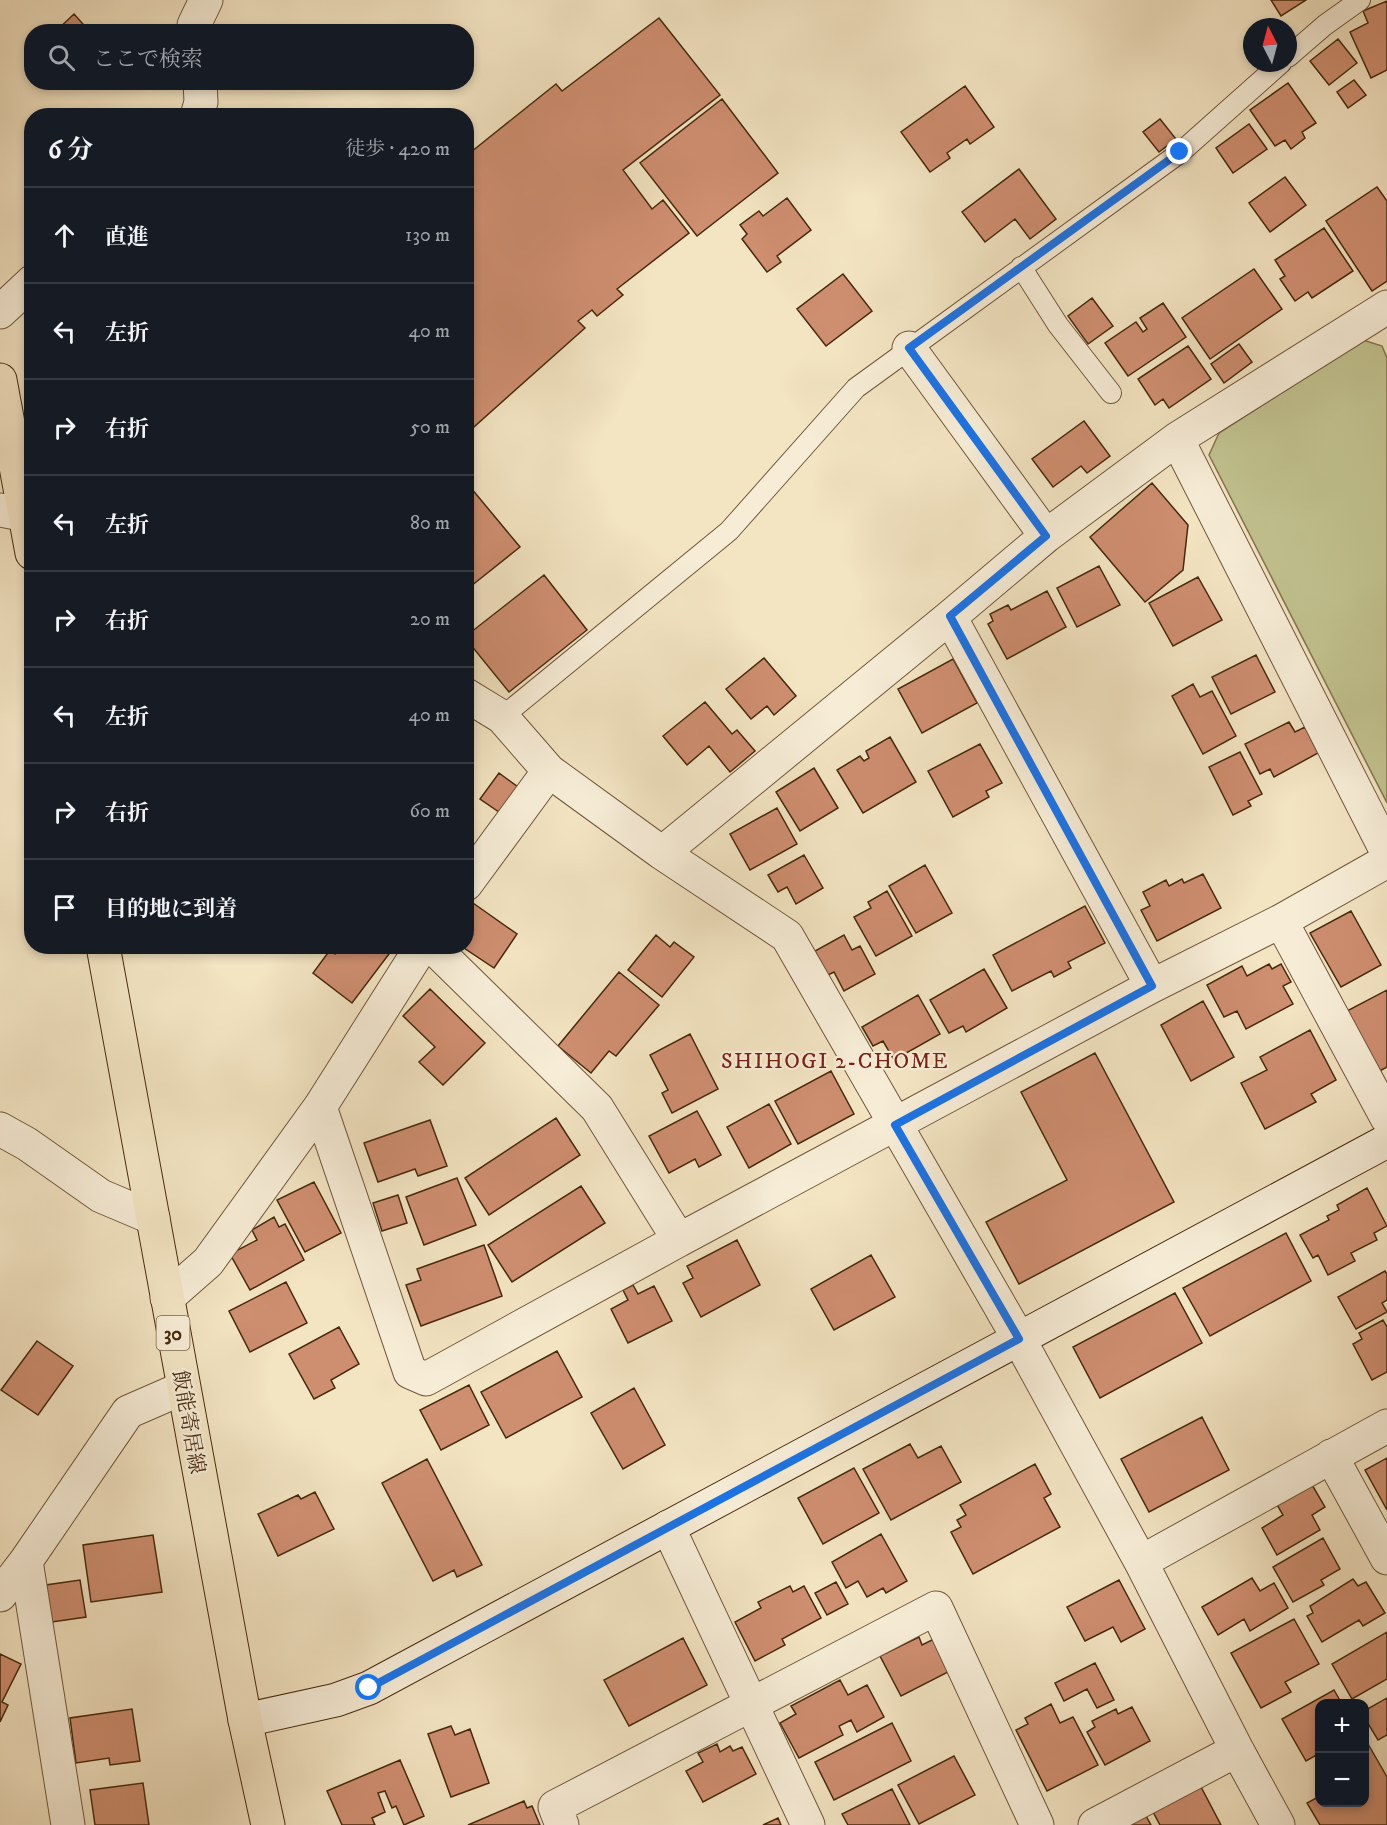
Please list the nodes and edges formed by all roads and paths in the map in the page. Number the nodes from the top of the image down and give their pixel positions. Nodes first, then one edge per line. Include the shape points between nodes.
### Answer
1 (206, 0) edge
2 (1360, 0) edge
3 (194, 24) edge
4 (1297, 49) edge
5 (1271, 72) edge
6 (200, 90) edge
7 (199, 108) edge
8 (1021, 267) junction
9 (24, 290) edge
10 (1387, 307) edge
11 (0, 312) edge
12 (909, 348) junction
13 (0, 380) edge
14 (1111, 393) dead end
15 (1177, 440) junction
16 (19, 513) edge
17 (24, 528) edge
18 (1046, 536) junction
19 (950, 616) junction
20 (474, 700) edge
21 (502, 717) junction
22 (549, 771) junction
23 (1387, 852) edge
24 (662, 853) junction
25 (1387, 861) edge
26 (474, 873) edge
27 (1281, 921) junction
28 (104, 954) edge
29 (417, 954) edge
30 (440, 954) edge
31 (1152, 986) junction
32 (320, 1107) junction
33 (1387, 1118) edge
34 (895, 1125) junction
35 (0, 1129) edge
36 (1387, 1141) edge
37 (153, 1218) junction
38 (679, 1240) junction
39 (167, 1298) junction
40 (1019, 1339) junction
41 (183, 1388) junction
42 (1387, 1426) edge
43 (1331, 1456) junction
44 (668, 1527) junction
45 (1387, 1558) edge
46 (26, 1561) junction
47 (1141, 1562) junction
48 (0, 1595) edge
49 (753, 1705) junction
50 (245, 1720) junction
51 (1237, 1750) junction
52 (68, 1825) edge
53 (268, 1825) edge
54 (562, 1825) edge
55 (808, 1825) edge
56 (1037, 1825) edge
57 (1095, 1825) edge
58 (1278, 1825) edge

1 - 3 street
2 - 4 lane
5 - 8 lane via 1180,152
6 - 7 street
8 - 12 lane
8 - 14 lane via 1058,325
9 - 11 street
10 - 15 street
12 - 18 street
12 - 21 lane via 856,388 729,531
13 - 16 main road
15 - 18 street
15 - 23 street
16 - 17 main road
18 - 19 street
19 - 24 street
19 - 31 street
20 - 21 street
21 - 22 street
22 - 24 street
22 - 26 street
24 - 34 street via 787,936
25 - 27 street
27 - 31 street
27 - 33 street
28 - 37 main road, 飯能寄居線 / 30
29 - 32 street
30 - 38 street via 597,1108
31 - 34 street
32 - 38 street via 410,1372 426,1379
32 - 39 street via 208,1262
34 - 38 street
34 - 40 street
35 - 37 street via 101,1196
36 - 40 street
37 - 39 main road, 飯能寄居線 / 30
39 - 41 main road, 飯能寄居線 / 30
40 - 44 street
40 - 47 street
41 - 46 street via 128,1412
41 - 50 main road, 飯能寄居線 / 30
42 - 43 street
43 - 45 street
43 - 47 street
44 - 49 street
44 - 50 street via 369,1688 336,1700
46 - 48 street
46 - 52 street
47 - 51 street
49 - 54 street via 555,1807
49 - 55 street
49 - 56 street via 936,1608
50 - 53 main road, 飯能寄居線 / 30
51 - 57 street
51 - 58 street

